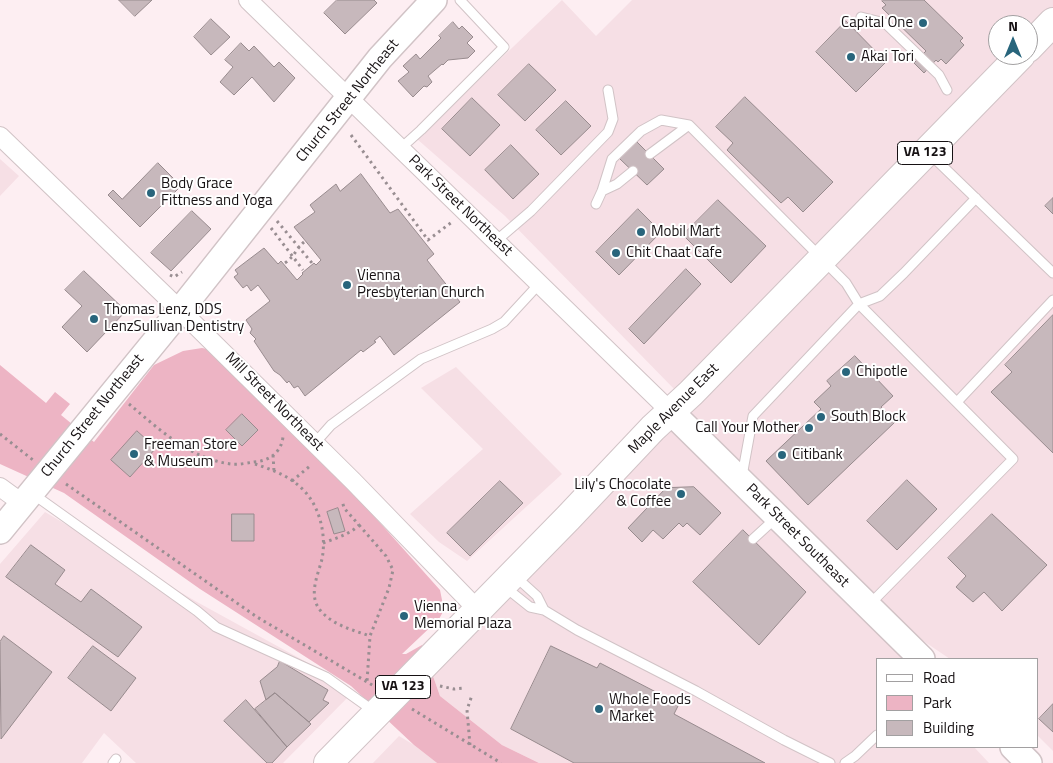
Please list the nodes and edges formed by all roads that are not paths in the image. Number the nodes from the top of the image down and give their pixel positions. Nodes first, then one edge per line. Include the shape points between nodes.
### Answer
1 (248, 0) edge
2 (434, 0) edge
3 (460, 0) edge
4 (861, 17) dead end
5 (1053, 22) edge
6 (1038, 38) edge
7 (1011, 65) edge
8 (608, 90) dead end
9 (947, 90) dead end
10 (349, 98) junction
11 (688, 125) junction
12 (0, 136) edge
13 (401, 148) junction
14 (928, 151) junction
15 (650, 154) dead end
16 (633, 171) dead end
17 (602, 191) junction
18 (976, 198) junction
19 (596, 204) dead end
20 (496, 241) junction
21 (821, 259) junction
22 (1053, 273) edge
23 (540, 283) junction
24 (1053, 300) edge
25 (859, 304) junction
26 (180, 310) junction
27 (957, 402) junction
28 (671, 412) junction
29 (315, 443) junction
30 (741, 481) junction
31 (0, 487) edge
32 (27, 498) junction
33 (777, 517) junction
34 (0, 531) edge
35 (753, 540) dead end
36 (508, 580) junction
37 (868, 606) junction
38 (478, 610) junction
39 (544, 610) junction
40 (921, 658) edge
41 (385, 706) junction
42 (876, 736) edge
43 (1014, 748) edge
44 (328, 763) edge
45 (830, 763) edge
46 (845, 763) edge
47 (1029, 763) edge

1 - 10 street, Park Street Northeast
2 - 10 street, Church Street Northeast via 380,58
3 - 13 lane via 504,47
4 - 9 lane via 885,23 939,75
5 - 6 main road
7 - 14 main road, Maple Avenue East / VA 123
8 - 20 lane via 613,120 608,132 531,211
10 - 13 street, Park Street Northeast
10 - 26 street, Church Street Northeast
11 - 15 lane
11 - 17 lane via 661,120 641,131 612,159
11 - 21 lane
12 - 26 street, Mill Street Northeast
13 - 20 street, Park Street Northeast
14 - 18 lane
14 - 21 main road, Maple Avenue East / VA 123
16 - 17 lane
17 - 19 lane
18 - 22 lane
18 - 25 lane via 880,296
20 - 23 street, Park Street Northeast
21 - 25 lane via 846,283
21 - 28 main road, Maple Avenue East / VA 123
23 - 28 street, Park Street Northeast
23 - 29 lane via 504,322 421,359 331,425
24 - 27 lane
25 - 27 lane
25 - 30 lane via 753,416
26 - 29 street, Mill Street Northeast
26 - 32 street, Church Street Northeast
27 - 37 lane via 1013,459
28 - 30 street, Park Street Southeast
28 - 36 main road, Maple Avenue East / VA 123
29 - 38 street, Mill Street Northeast
30 - 33 street, Park Street Southeast
31 - 32 street
32 - 34 street, Church Street Northeast
32 - 41 lane via 130,564 216,627
33 - 35 lane
33 - 37 street, Park Street Southeast
36 - 38 main road, Maple Avenue East / VA 123
36 - 39 lane via 537,596
36 - 39 lane via 530,608
37 - 40 street, Park Street Southeast
38 - 41 main road, Maple Avenue East / VA 123
39 - 45 lane via 576,630
41 - 44 main road, Maple Avenue East / VA 123
42 - 46 lane
43 - 47 street

